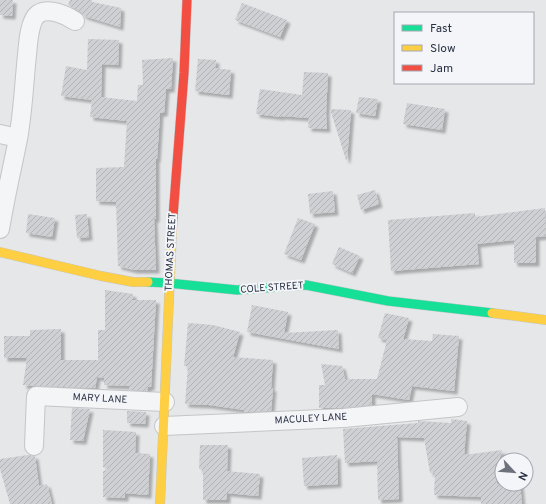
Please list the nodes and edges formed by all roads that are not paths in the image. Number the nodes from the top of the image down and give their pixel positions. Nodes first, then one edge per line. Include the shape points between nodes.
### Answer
1 (187, 0) edge
2 (75, 21) dead end
3 (0, 134) edge
4 (18, 138) junction
5 (0, 229) edge
6 (0, 252) edge
7 (168, 283) junction
8 (546, 320) edge
9 (165, 402) junction
10 (458, 407) dead end
11 (164, 426) junction
12 (34, 446) dead end
13 (160, 504) edge

1 - 7 street, THOMAS STREET via 187,30
2 - 4 street via 58,13 47,12 38,14 34,21 28,46
3 - 4 street
4 - 5 street
6 - 7 street, COLE STREET via 133,282
7 - 8 street, COLE STREET via 237,290 306,285 388,301
7 - 9 street, THOMAS STREET
9 - 11 street, THOMAS STREET
9 - 12 street, MARY LANE via 36,396
10 - 11 street, MACULEY LANE via 344,418
11 - 13 street, THOMAS STREET

